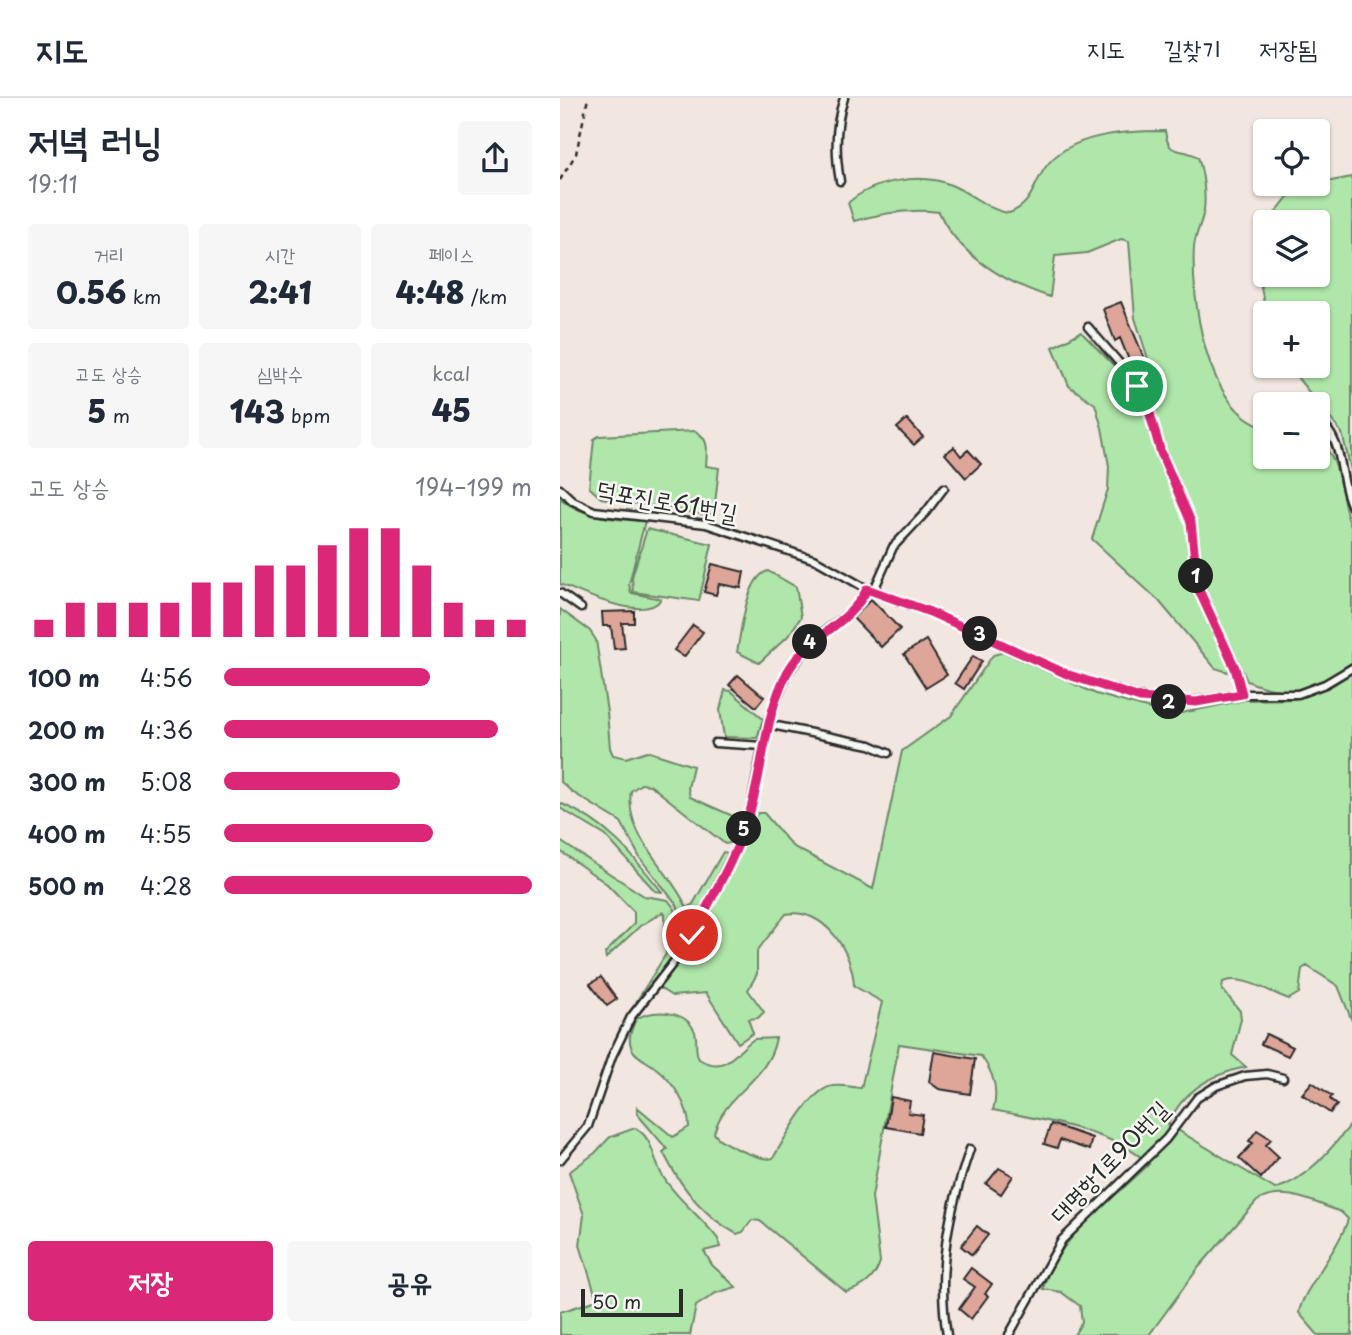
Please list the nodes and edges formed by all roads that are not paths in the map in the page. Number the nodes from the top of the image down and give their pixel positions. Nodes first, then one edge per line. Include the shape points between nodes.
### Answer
1 (844, 98) edge
2 (840, 181) dead end
3 (1088, 327) dead end
4 (1330, 432) edge
5 (944, 488) dead end
6 (560, 489) edge
7 (1352, 507) edge
8 (870, 589) junction
9 (560, 593) edge
10 (581, 608) dead end
11 (1352, 668) edge
12 (1242, 694) junction
13 (767, 724) junction
14 (715, 743) dead end
15 (763, 746) junction
16 (888, 752) dead end
17 (1283, 1078) dead end
18 (970, 1149) dead end
19 (560, 1160) edge
20 (947, 1335) edge
21 (1010, 1335) edge

1 - 2 lane via 837,132
3 - 12 lane via 1128,373 1148,407 1161,453 1191,522 1198,588 1235,668
4 - 7 lane via 1340,450
5 - 8 lane via 893,547
6 - 8 lane, 덕포진로61번길 via 572,501 594,511 706,524 754,539 816,560
8 - 12 lane, 덕포진로61번길 via 1069,675 1140,698 1196,702
8 - 13 lane via 854,610 794,660
9 - 10 lane
11 - 12 lane, 덕포진로61번길 via 1298,694
13 - 15 lane
13 - 16 lane
14 - 15 lane
15 - 19 lane via 739,843 687,946 631,1017 588,1126
17 - 21 lane, 대명항1로90번길 via 1245,1076 1197,1098 1166,1139 1062,1240
18 - 20 lane via 942,1264

